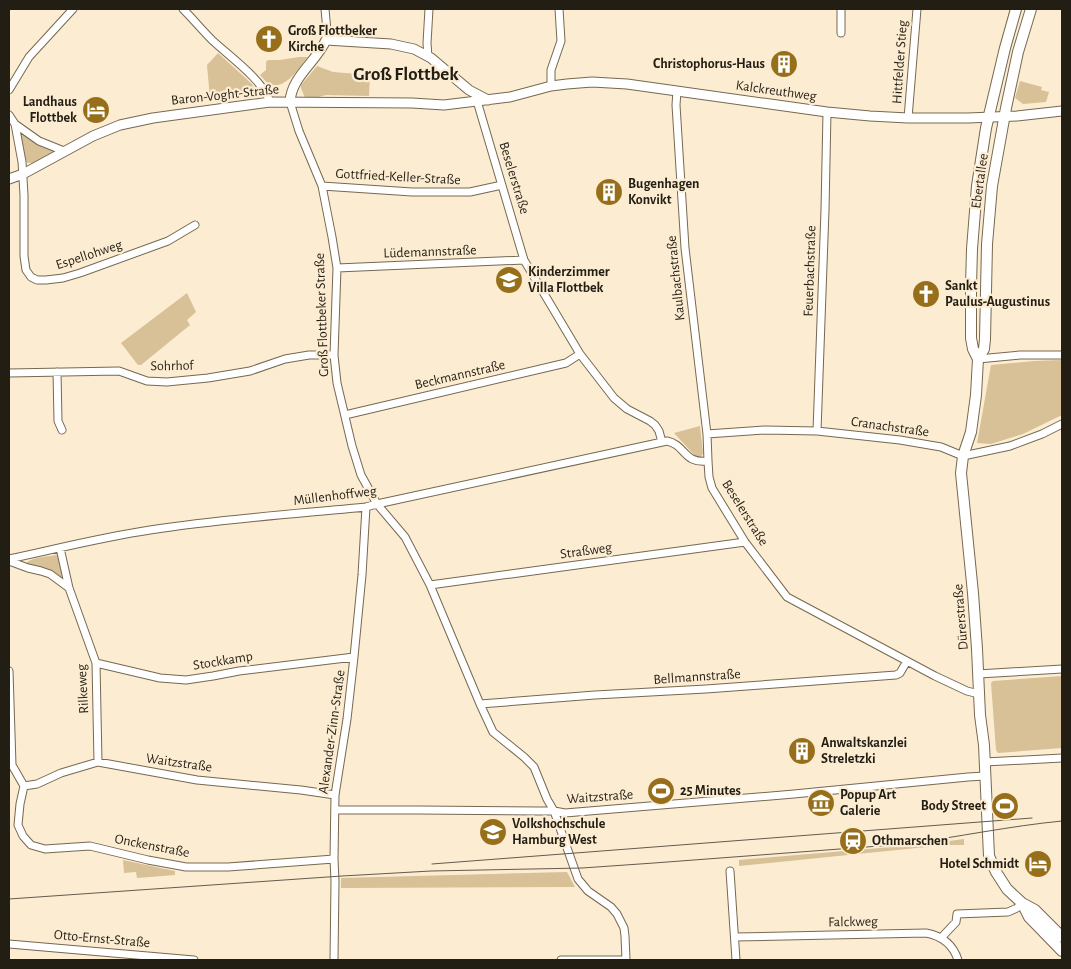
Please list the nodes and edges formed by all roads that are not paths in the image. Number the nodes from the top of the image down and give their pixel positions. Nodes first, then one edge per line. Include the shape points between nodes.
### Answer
1 (72, 9) edge
2 (183, 9) edge
3 (325, 9) edge
4 (428, 9) edge
5 (559, 9) edge
6 (841, 9) edge
7 (917, 9) edge
8 (1016, 9) edge
9 (1031, 9) edge
10 (841, 33) dead end
11 (326, 40) junction
12 (428, 57) junction
13 (462, 86) junction
14 (552, 86) junction
15 (9, 90) edge
16 (677, 91) junction
17 (488, 100) junction
18 (477, 101) junction
19 (270, 102) junction
20 (290, 102) junction
21 (457, 104) junction
22 (827, 112) junction
23 (1062, 112) edge
24 (9, 115) edge
25 (1004, 116) junction
26 (988, 117) junction
27 (908, 118) junction
28 (15, 124) junction
29 (64, 151) junction
30 (23, 174) junction
31 (9, 179) edge
32 (502, 185) junction
33 (322, 186) junction
34 (195, 225) dead end
35 (524, 260) junction
36 (337, 268) junction
37 (334, 354) junction
38 (580, 354) junction
39 (1062, 355) edge
40 (978, 358) junction
41 (57, 372) junction
42 (9, 373) edge
43 (345, 415) junction
44 (1062, 424) edge
45 (62, 430) dead end
46 (817, 431) junction
47 (707, 434) junction
48 (662, 442) junction
49 (963, 456) junction
50 (708, 461) junction
51 (377, 504) junction
52 (366, 507) junction
53 (745, 542) junction
54 (60, 548) junction
55 (9, 560) edge
56 (430, 585) junction
57 (69, 588) junction
58 (354, 657) junction
59 (907, 660) junction
60 (96, 663) junction
61 (1062, 669) edge
62 (978, 674) junction
63 (9, 675) edge
64 (979, 694) junction
65 (480, 704) junction
66 (1062, 758) edge
67 (98, 762) junction
68 (985, 762) junction
69 (986, 776) junction
70 (24, 786) junction
71 (335, 795) junction
72 (335, 810) junction
73 (554, 811) junction
74 (334, 859) junction
75 (730, 871) dead end
76 (1022, 903) junction
77 (735, 937) junction
78 (1062, 937) edge
79 (942, 938) junction
80 (9, 944) edge
81 (1062, 951) edge
82 (194, 960) edge
83 (334, 960) edge
84 (561, 960) edge
85 (626, 960) edge
86 (736, 960) edge
87 (958, 960) edge

1 - 15 street via 30,57
2 - 19 street via 262,87
3 - 11 street
4 - 12 street
5 - 14 street via 560,41 551,70
6 - 10 street
7 - 27 street, Hittfelder Stieg
8 - 26 main road, Ebertallee
9 - 25 main road, Ebertallee
11 - 12 street via 391,44 414,49
11 - 20 street via 297,82
12 - 13 street
13 - 17 street
13 - 21 street
14 - 16 street, Kalckreuthweg via 612,83
14 - 17 street, Kalckreuthweg
16 - 22 street, Kalckreuthweg
16 - 47 street, Kaulbachstraße via 685,248
17 - 18 street, Baron-Voght-Straße
18 - 21 street, Baron-Voght-Straße
18 - 32 street, Beselerstraße
19 - 20 street, Baron-Voght-Straße
19 - 29 street, Baron-Voght-Straße via 120,125
20 - 21 street, Baron-Voght-Straße
20 - 33 street, Groß Flottbeker Straße
22 - 27 street, Kalckreuthweg
22 - 46 street, Feuerbachstraße
23 - 25 street, Kalckreuthweg
24 - 28 street
25 - 26 street, Kalckreuthweg
25 - 40 main road, Ebertallee via 991,196 984,349
26 - 27 street, Kalckreuthweg
26 - 40 main road, Ebertallee via 977,186 972,249 971,338
28 - 29 street via 39,142
28 - 30 street
29 - 30 street, Baron-Voght-Straße
30 - 31 street, Baron-Voght-Straße
30 - 34 street, Espellohweg via 25,267 31,278 53,280 80,273 168,241
32 - 33 street, Gottfried-Keller-Straße via 470,192
32 - 35 street, Beselerstraße
33 - 36 street, Groß Flottbeker Straße
35 - 36 street, Lüdemannstraße
35 - 38 street, Beselerstraße
36 - 37 street, Groß Flottbeker Straße
37 - 41 street, Sohrhof via 309,355 250,371 167,382 147,380 119,371
37 - 43 street, Groß Flottbeker Straße
38 - 43 street, Beckmannstraße via 566,363
38 - 48 street, Beselerstraße via 614,398 627,410 655,425
39 - 40 street
40 - 49 main road, Ebertallee via 976,395
41 - 42 street, Sohrhof
41 - 45 street via 58,421
43 - 51 street, Groß Flottbeker Straße via 361,475
44 - 49 street via 1010,446
46 - 47 street, Cranachstraße
46 - 49 street, Cranachstraße via 941,447
47 - 50 street, Kaulbachstraße
48 - 50 street via 676,444 690,458
48 - 51 street, Müllenhoffweg
49 - 62 main road, Dürerstraße via 961,473
50 - 53 street, Beselerstraße via 712,488
51 - 52 street, Müllenhoffweg
51 - 56 street, Groß Flottbeker Straße via 405,538
52 - 54 street, Müllenhoffweg via 187,524
52 - 58 street, Alexander-Zinn-Straße
53 - 56 street, Straßweg
53 - 59 street, Beselerstraße via 787,597
54 - 55 street, Müllenhoffweg
54 - 57 street, Rilkeweg
55 - 57 street via 50,574
56 - 65 street, Groß Flottbeker Straße
57 - 60 street, Rilkeweg
58 - 60 street, Stockkamp via 186,680 160,678
58 - 71 street, Alexander-Zinn-Straße
59 - 64 street, Beselerstraße via 935,676
59 - 65 street, Bellmannstraße via 896,675
60 - 67 street, Rilkeweg
61 - 62 street
62 - 64 main road, Dürerstraße
63 - 70 street via 12,765
64 - 68 main road, Dürerstraße
65 - 73 street, Groß Flottbeker Straße via 493,732 534,767
66 - 68 street
67 - 70 street, Waitzstraße
67 - 71 street, Waitzstraße via 196,780
68 - 69 main road, Dürerstraße
69 - 73 street, Waitzstraße via 583,812
69 - 76 main road, Dürerstraße via 989,856 1003,884
70 - 74 street, Onckenstraße via 18,825 22,836 31,845 45,849 90,846 186,867
71 - 72 street, Alexander-Zinn-Straße
72 - 73 street, Waitzstraße
72 - 74 street, Alexander-Zinn-Straße
73 - 85 street, Groß Flottbeker Straße via 582,884 618,914 624,928
74 - 83 street, Alexander-Zinn-Straße
75 - 77 street
76 - 78 main road via 1035,910
76 - 79 street via 1008,912 957,914 956,922
76 - 81 main road via 1029,917
77 - 79 street, Falckweg via 926,933
77 - 86 street
79 - 87 street
80 - 82 street, Otto-Ernst-Straße
84 - 85 street

